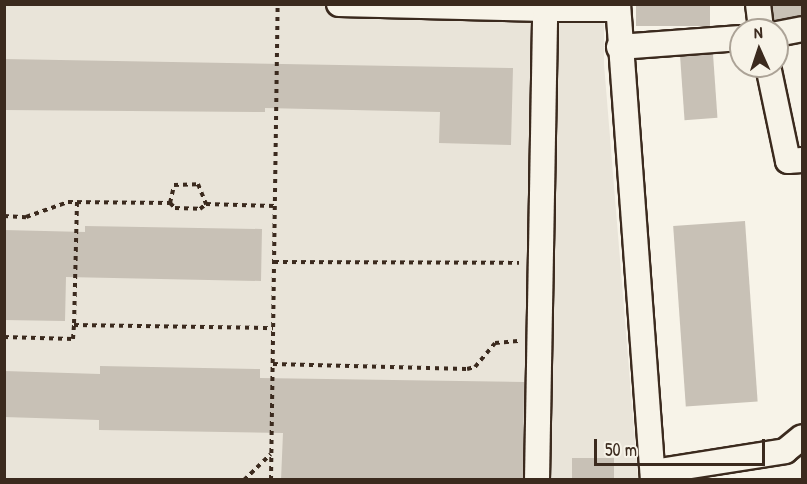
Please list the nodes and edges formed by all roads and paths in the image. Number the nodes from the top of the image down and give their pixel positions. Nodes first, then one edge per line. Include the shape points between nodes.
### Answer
1 (278, 4) edge
2 (339, 4) edge
3 (546, 7) edge
4 (618, 7) edge
5 (729, 39) edge
6 (619, 47) junction
7 (771, 78) edge
8 (802, 160) edge
9 (77, 202) junction
10 (170, 203) junction
11 (206, 204) junction
12 (275, 206) junction
13 (4, 216) edge
14 (274, 262) junction
15 (541, 263) junction
16 (74, 325) junction
17 (273, 328) junction
18 (4, 337) edge
19 (539, 341) junction
20 (273, 364) junction
21 (802, 437) edge
22 (272, 453) junction
23 (653, 476) edge
24 (244, 480) edge
25 (271, 480) edge
26 (537, 480) edge

1 - 12 path
2 - 3 street
3 - 4 street
3 - 15 street
4 - 6 street
5 - 6 street
6 - 23 street
7 - 8 street via 788,161
9 - 10 path
9 - 13 path via 52,206 26,217
9 - 16 path
10 - 11 path via 175,208 200,209
10 - 11 path via 177,184 198,184
11 - 12 path
12 - 14 path
14 - 15 path
14 - 17 path
15 - 19 street
16 - 17 path
16 - 18 path via 73,339
17 - 20 path
19 - 20 path via 495,343 475,367 467,369
19 - 26 street
20 - 22 path
21 - 23 street via 785,451
22 - 24 path
22 - 25 path

